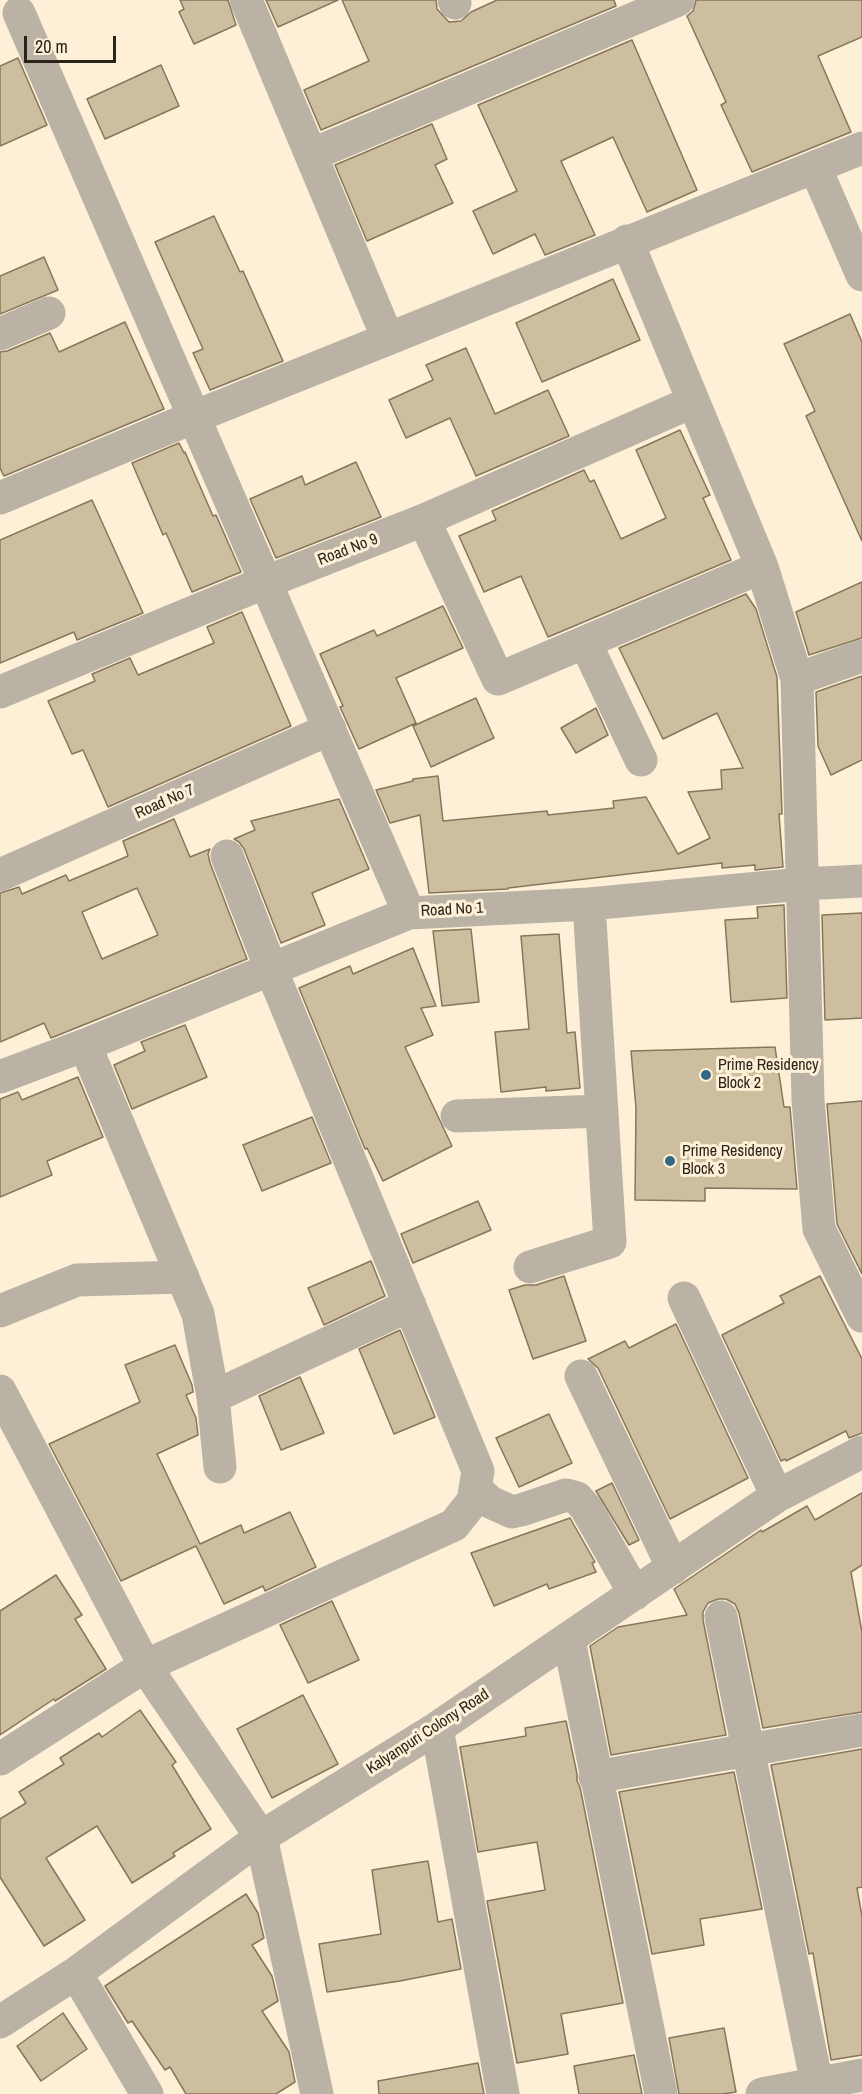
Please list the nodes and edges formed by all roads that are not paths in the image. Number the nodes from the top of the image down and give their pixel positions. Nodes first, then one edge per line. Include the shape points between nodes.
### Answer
1 (246, 0) edge
2 (678, 0) edge
3 (21, 12) edge
4 (862, 148) edge
5 (311, 155) junction
6 (815, 167) junction
7 (627, 242) junction
8 (862, 275) edge
9 (49, 313) dead end
10 (0, 334) edge
11 (388, 339) junction
12 (692, 402) junction
13 (194, 417) junction
14 (0, 498) edge
15 (424, 520) junction
16 (762, 567) junction
17 (266, 582) junction
18 (585, 642) junction
19 (862, 656) edge
20 (797, 678) junction
21 (0, 692) edge
22 (330, 729) junction
23 (641, 760) dead end
24 (228, 856) dead end
25 (0, 875) edge
26 (862, 881) edge
27 (802, 884) junction
28 (589, 904) junction
29 (410, 913) junction
30 (271, 969) junction
31 (85, 1045) junction
32 (0, 1077) edge
33 (602, 1111) junction
34 (457, 1116) dead end
35 (530, 1267) dead end
36 (183, 1278) junction
37 (684, 1298) dead end
38 (410, 1305) junction
39 (0, 1311) edge
40 (862, 1316) edge
41 (581, 1376) dead end
42 (0, 1391) edge
43 (213, 1397) junction
44 (862, 1452) edge
45 (220, 1467) dead end
46 (475, 1488) junction
47 (777, 1496) junction
48 (673, 1568) junction
49 (635, 1594) junction
50 (721, 1617) dead end
51 (568, 1640) junction
52 (145, 1666) junction
53 (437, 1728) junction
54 (862, 1730) edge
55 (749, 1749) junction
56 (0, 1760) edge
57 (595, 1777) junction
58 (261, 1837) junction
59 (76, 1973) junction
60 (0, 2022) edge
61 (862, 2075) edge
62 (818, 2089) edge
63 (147, 2094) edge
64 (317, 2094) edge
65 (503, 2094) edge
66 (661, 2094) edge
67 (762, 2094) edge

1 - 5 street
2 - 5 street
3 - 13 street
4 - 6 street
5 - 11 street
6 - 7 street
6 - 8 street
7 - 11 street
7 - 12 street
9 - 10 street
11 - 13 street
12 - 15 street, Road No 9
12 - 16 street
13 - 14 street
13 - 17 street
15 - 17 street, Road No 9
15 - 18 street via 498,679
16 - 18 street
16 - 20 street
17 - 21 street, Road No 9
17 - 22 street
18 - 23 street
19 - 20 street
20 - 27 street
22 - 25 street, Road No 7
22 - 29 street
24 - 30 street
26 - 27 street, Road No 1
27 - 28 street, Road No 1
27 - 40 street via 808,1100 819,1229
28 - 29 street, Road No 1
28 - 33 street
29 - 30 street, Road No 1
30 - 31 street, Road No 1
30 - 38 street
31 - 32 street, Road No 1
31 - 36 street
33 - 34 street
33 - 35 street via 610,1242
36 - 39 street via 77,1280
36 - 43 street via 198,1314
37 - 47 street
38 - 43 street
38 - 46 street via 478,1471
41 - 48 street
42 - 52 street
43 - 45 street
44 - 47 street, Kalyanpuri Colony Road
46 - 49 street via 490,1502 512,1512 566,1495 577,1498
46 - 52 street via 473,1501 454,1525
47 - 48 street, Kalyanpuri Colony Road
48 - 49 street, Kalyanpuri Colony Road
49 - 51 street, Kalyanpuri Colony Road
50 - 55 street
51 - 53 street, Kalyanpuri Colony Road
51 - 57 street
52 - 56 street
52 - 58 street
53 - 58 street, Kalyanpuri Colony Road
53 - 65 street
54 - 55 street
55 - 57 street
55 - 62 street
57 - 66 street
58 - 59 street, Kalyanpuri Colony Road
58 - 64 street
59 - 60 street, Kalyanpuri Colony Road
59 - 63 street
61 - 62 street
62 - 67 street

